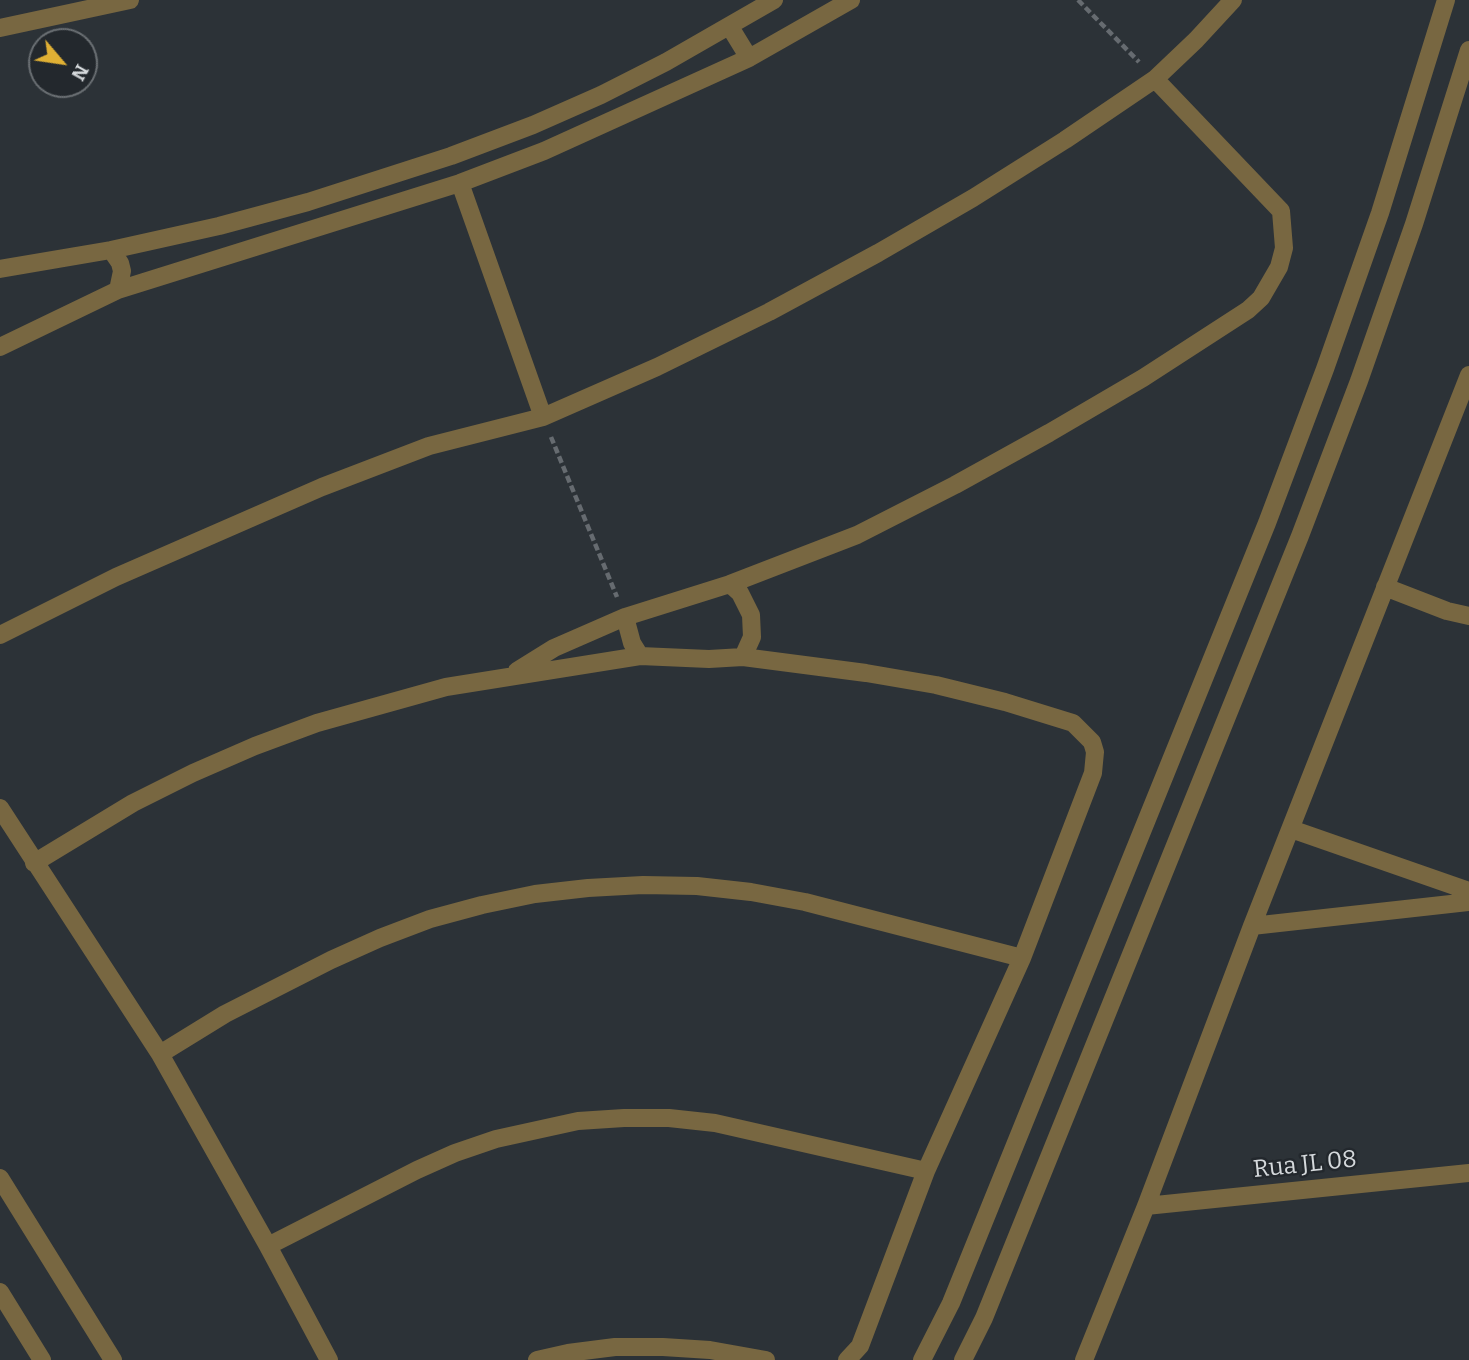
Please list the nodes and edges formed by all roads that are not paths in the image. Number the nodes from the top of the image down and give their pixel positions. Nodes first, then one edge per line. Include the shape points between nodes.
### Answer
1 (130, 0) edge
2 (774, 0) edge
3 (851, 0) edge
4 (1233, 0) edge
5 (1446, 0) edge
6 (730, 27) junction
7 (0, 28) edge
8 (1469, 50) edge
9 (748, 58) junction
10 (1155, 79) junction
11 (460, 183) junction
12 (111, 250) junction
13 (0, 269) edge
14 (118, 290) junction
15 (0, 347) edge
16 (1469, 376) edge
17 (543, 417) junction
18 (730, 584) junction
19 (1385, 587) junction
20 (1469, 616) edge
21 (625, 617) junction
22 (0, 635) edge
23 (640, 656) junction
24 (743, 657) junction
25 (511, 675) junction
26 (0, 808) edge
27 (1291, 829) junction
28 (34, 863) junction
29 (1469, 891) edge
30 (1469, 902) edge
31 (1252, 926) junction
32 (1022, 958) junction
33 (160, 1054) junction
34 (926, 1171) junction
35 (1469, 1173) edge
36 (0, 1178) edge
37 (1146, 1206) junction
38 (268, 1246) junction
39 (0, 1292) edge
40 (42, 1360) edge
41 (113, 1360) edge
42 (329, 1360) edge
43 (537, 1360) edge
44 (766, 1360) edge
45 (847, 1360) edge
46 (922, 1360) edge
47 (963, 1360) edge
48 (1084, 1360) edge

1 - 7 street
2 - 6 street
3 - 9 street
4 - 10 street
5 - 46 street via 1380,213 1272,510 951,1303
6 - 9 street
6 - 12 street via 601,95 451,156 308,202
8 - 47 street via 1405,250 1300,536 984,1318
9 - 11 street via 556,146
10 - 17 street via 878,253 657,367
10 - 18 street via 1281,211 1284,248 1261,298 1143,378 955,485 857,535
11 - 14 street
11 - 17 street
12 - 13 street
12 - 14 street via 122,271
14 - 15 street
16 - 19 street
17 - 22 street via 429,446 322,487
18 - 21 street
18 - 24 street via 751,615 751,637
19 - 20 street
19 - 27 street
21 - 23 street
21 - 25 street via 554,648
23 - 24 street
23 - 25 street
24 - 32 street via 936,685 1073,723 1083,731 1095,752 1094,773
25 - 28 street via 381,703 254,746 133,803
26 - 28 street
27 - 29 street
27 - 31 street
28 - 33 street
30 - 31 street
31 - 37 street
32 - 33 street via 751,892 670,886 588,887 482,905 380,938 225,1014
32 - 34 street
33 - 38 street
34 - 38 street via 715,1122 670,1118 578,1121 455,1153
34 - 45 street via 860,1346
35 - 37 street, Rua JL 08
36 - 41 street
37 - 48 street
38 - 42 street
39 - 40 street
43 - 44 street via 615,1347 710,1350

